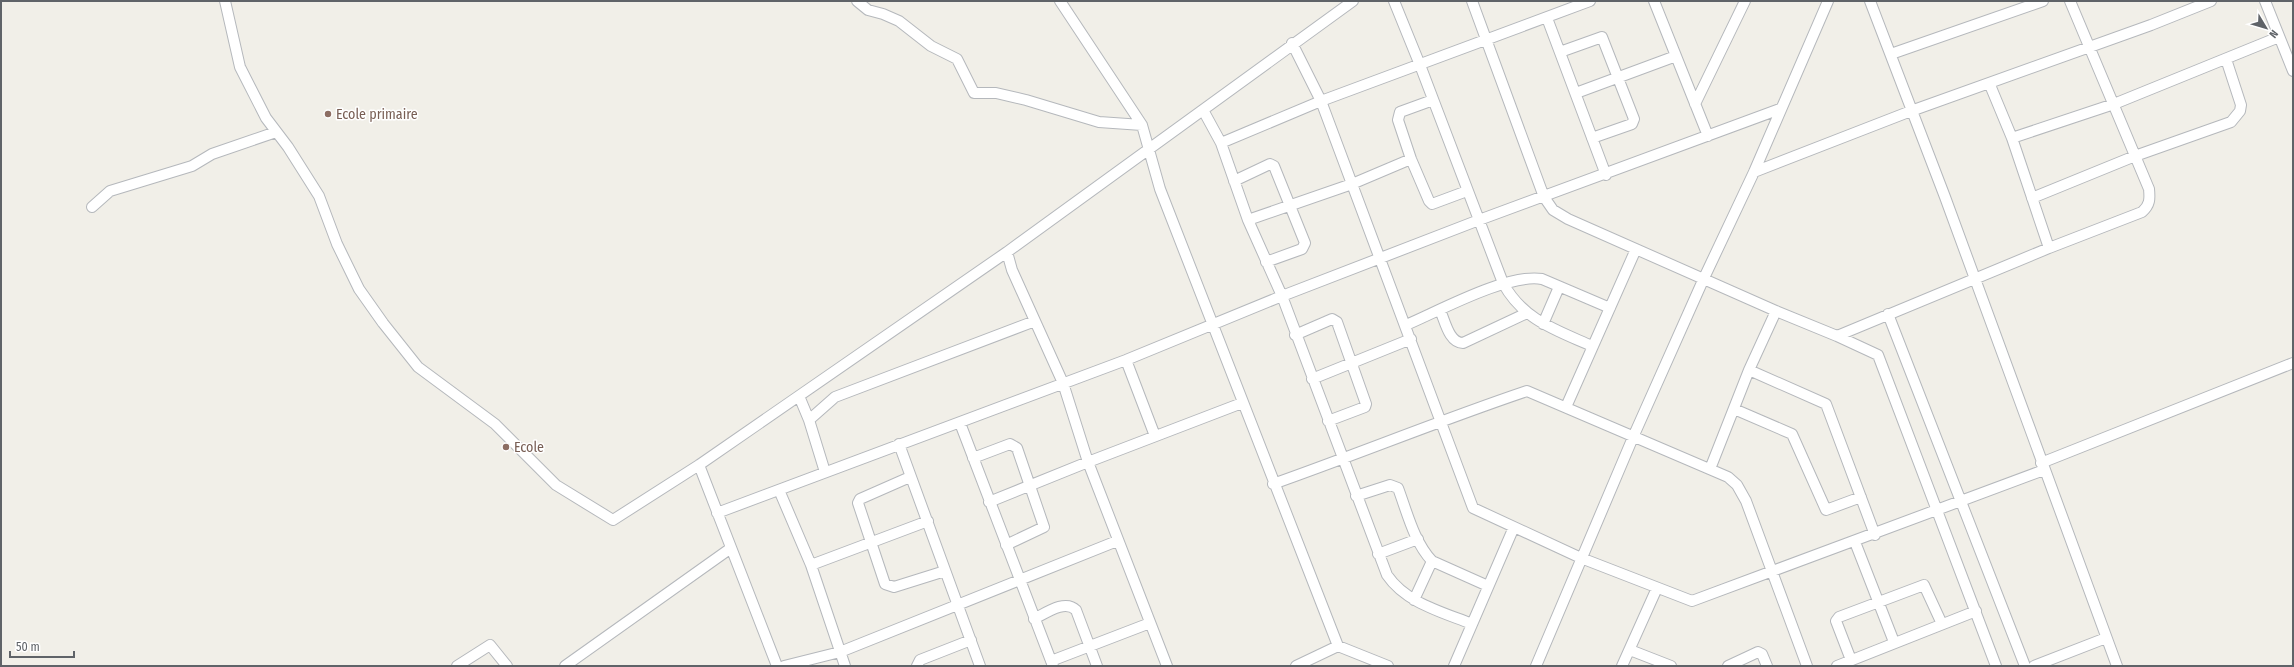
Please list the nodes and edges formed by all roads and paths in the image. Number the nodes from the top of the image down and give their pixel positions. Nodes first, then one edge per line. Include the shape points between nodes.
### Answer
1 (225, 1) edge
2 (857, 1) edge
3 (1060, 1) edge
4 (1353, 1) edge
5 (1394, 1) edge
6 (1472, 1) edge
7 (1590, 1) edge
8 (1745, 1) edge
9 (1828, 1) edge
10 (1871, 1) edge
11 (2043, 1) edge
12 (2070, 1) edge
13 (2211, 1) edge
14 (2265, 1) edge
15 (1657, 3) edge
16 (1547, 18) junction
17 (2279, 38) junction
18 (1486, 41) junction
19 (1292, 43) junction
20 (2088, 48) junction
21 (1560, 52) junction
22 (1891, 54) junction
23 (1676, 56) junction
24 (2226, 59) junction
25 (1420, 65) junction
26 (2293, 71) edge
27 (1618, 77) junction
28 (1990, 85) junction
29 (1576, 93) junction
30 (1433, 100) junction
31 (1321, 101) junction
32 (1695, 104) junction
33 (2114, 104) junction
34 (1780, 109) junction
35 (1203, 110) junction
36 (1911, 111) junction
37 (1142, 125) junction
38 (276, 132) junction
39 (1708, 136) junction
40 (1592, 138) junction
41 (2012, 138) junction
42 (1221, 143) junction
43 (1148, 149) junction
44 (2135, 156) junction
45 (1411, 159) junction
46 (1754, 172) junction
47 (1606, 174) junction
48 (1234, 180) junction
49 (1352, 184) junction
50 (1467, 191) junction
51 (1544, 197) junction
52 (2032, 198) junction
53 (1290, 205) junction
54 (92, 207) dead end
55 (1248, 220) junction
56 (1479, 220) junction
57 (2049, 248) junction
58 (1636, 249) junction
59 (1007, 252) junction
60 (1380, 259) junction
61 (1266, 262) junction
62 (1704, 278) junction
63 (1974, 279) junction
64 (1503, 283) junction
65 (1560, 287) junction
66 (1282, 296) junction
67 (1610, 308) junction
68 (1440, 310) junction
69 (1776, 311) junction
70 (1527, 313) junction
71 (1888, 314) junction
72 (1035, 321) junction
73 (1543, 324) junction
74 (1212, 325) junction
75 (1406, 325) junction
76 (1296, 335) junction
77 (1837, 336) junction
78 (1411, 339) junction
79 (1592, 346) junction
80 (1126, 360) junction
81 (1350, 362) junction
82 (2293, 363) edge
83 (1749, 370) junction
84 (1312, 379) junction
85 (1063, 382) junction
86 (799, 396) junction
87 (1242, 403) junction
88 (1566, 407) junction
89 (1734, 409) junction
90 (809, 420) junction
91 (1441, 420) junction
92 (1328, 421) junction
93 (960, 423) junction
94 (1634, 435) junction
95 (1155, 436) junction
96 (899, 444) junction
97 (973, 458) junction
98 (1342, 460) junction
99 (1088, 462) junction
100 (699, 465) junction
101 (2042, 467) junction
102 (1710, 469) junction
103 (825, 472) junction
104 (910, 477) junction
105 (1273, 484) junction
106 (1028, 486) junction
107 (779, 490) junction
108 (1356, 496) junction
109 (1861, 497) junction
110 (989, 502) junction
111 (1962, 502) junction
112 (1936, 511) junction
113 (718, 513) junction
114 (928, 522) junction
115 (1514, 527) junction
116 (1875, 535) junction
117 (1418, 539) junction
118 (1117, 541) junction
119 (1854, 542) junction
120 (871, 543) junction
121 (1006, 545) junction
122 (731, 548) junction
123 (1378, 554) junction
124 (1581, 558) junction
125 (1432, 561) junction
126 (811, 565) junction
127 (1773, 570) junction
128 (945, 571) junction
129 (1018, 579) junction
130 (1488, 586) junction
131 (1657, 588) junction
132 (1414, 600) junction
133 (1878, 602) junction
134 (957, 603) junction
135 (1976, 611) junction
136 (1034, 619) junction
137 (1150, 623) junction
138 (1472, 624) junction
139 (1942, 624) junction
140 (2106, 638) junction
141 (971, 640) junction
142 (1894, 642) junction
143 (1090, 646) junction
144 (1338, 646) junction
145 (1630, 650) junction
146 (840, 652) junction
147 (1851, 660) junction
148 (1052, 663) edge
149 (457, 666) edge
150 (508, 666) edge
151 (565, 666) edge
152 (777, 666) edge
153 (784, 666) edge
154 (845, 666) edge
155 (917, 666) edge
156 (980, 666) edge
157 (1097, 666) edge
158 (1167, 666) edge
159 (1297, 666) edge
160 (1386, 666) edge
161 (1454, 666) edge
162 (1536, 666) edge
163 (1622, 666) edge
164 (1671, 666) edge
165 (1728, 666) edge
166 (1767, 666) edge
167 (1807, 666) edge
168 (1837, 666) edge
169 (1996, 666) edge
170 (2025, 666) edge
171 (2034, 666) edge
172 (2117, 666) edge

1 - 38 street via 240,67
2 - 37 street via 868,10 899,21 931,46 957,59 974,93 996,93 1099,122
3 - 37 street
4 - 19 street
5 - 25 street
6 - 18 street
7 - 16 street
8 - 32 street
9 - 34 street
10 - 22 street
11 - 22 street
12 - 20 street
13 - 20 street
14 - 17 street
15 - 23 street
16 - 18 street
16 - 21 street
17 - 24 street
17 - 26 street
18 - 25 street
18 - 51 street
19 - 31 street
19 - 35 street
20 - 28 street
20 - 33 street
21 - 27 street via 1602,37
21 - 29 street
22 - 36 street
23 - 27 street
23 - 32 street
24 - 33 street
24 - 44 street via 2241,105 2236,118 2232,122
25 - 30 street
25 - 31 street
27 - 29 street
27 - 40 street via 1634,122
28 - 36 street
28 - 41 street
29 - 40 street
30 - 45 street via 1400,112 1398,116
30 - 50 street
31 - 42 street
31 - 49 street
32 - 39 street
33 - 41 street
33 - 44 street
34 - 39 street
34 - 46 street
35 - 42 street
35 - 43 street
36 - 46 street
36 - 63 street
37 - 43 street
38 - 54 street via 212,154 192,166 110,191
38 - 100 street via 319,196 337,244 359,289 418,367 495,424 556,485 613,520
39 - 47 street
40 - 47 street
41 - 52 street
42 - 48 street
43 - 59 street
43 - 74 street via 1160,188
44 - 52 street
44 - 57 street via 2149,189 2150,202 2147,208
45 - 49 street
45 - 50 street via 1432,204
46 - 62 street
47 - 51 street
48 - 53 street via 1270,164 1276,169
48 - 55 street
49 - 53 street
49 - 60 street
50 - 56 street
51 - 56 street
51 - 58 street via 1560,216
52 - 57 street
53 - 55 street
53 - 61 street via 1306,243
55 - 61 street
56 - 60 street
56 - 64 street
57 - 63 street
58 - 62 street
58 - 67 street
59 - 72 street via 1012,270
59 - 86 street
60 - 66 street
60 - 75 street
61 - 66 street
62 - 69 street
62 - 94 street
63 - 71 street
63 - 101 street
64 - 65 street via 1532,277
64 - 68 street
64 - 70 street via 1513,301
65 - 67 street
65 - 73 street
66 - 74 street
66 - 76 street
67 - 79 street
68 - 70 street via 1453,339 1458,343
68 - 75 street
69 - 77 street
69 - 83 street
70 - 73 street
71 - 77 street
71 - 111 street
72 - 85 street
72 - 90 street via 835,397
73 - 79 street
74 - 80 street
74 - 87 street
75 - 78 street
76 - 81 street via 1332,319 1335,320
76 - 84 street
77 - 112 street via 1878,355
78 - 81 street
78 - 91 street
79 - 88 street
80 - 85 street
80 - 95 street
81 - 84 street
81 - 92 street via 1366,406
82 - 101 street
83 - 89 street
83 - 109 street via 1826,404
84 - 92 street
85 - 93 street
85 - 99 street
86 - 90 street
86 - 100 street
87 - 95 street
87 - 105 street
88 - 91 street via 1527,391
88 - 94 street
89 - 102 street
89 - 109 street via 1792,434 1826,510
90 - 103 street
91 - 98 street
91 - 115 street via 1473,508
92 - 98 street
93 - 96 street
93 - 97 street
94 - 102 street
94 - 124 street
95 - 99 street
96 - 103 street
96 - 104 street
97 - 106 street via 1013,445 1017,448
97 - 110 street
98 - 105 street
98 - 108 street
99 - 106 street
99 - 118 street
100 - 113 street
101 - 111 street
101 - 140 street
102 - 127 street via 1728,477 1743,493
103 - 107 street
104 - 114 street
104 - 120 street via 860,499 858,508
105 - 144 street
106 - 110 street
106 - 121 street via 1044,527
107 - 113 street
107 - 126 street
108 - 117 street via 1390,486 1398,488
108 - 123 street
109 - 116 street
110 - 121 street
111 - 112 street
111 - 170 street
112 - 116 street
112 - 135 street
113 - 122 street
114 - 120 street
114 - 128 street
115 - 124 street
115 - 130 street
116 - 119 street
117 - 123 street
117 - 125 street
118 - 129 street
118 - 137 street
119 - 127 street
119 - 133 street
120 - 126 street
120 - 128 street via 885,584 889,587
121 - 129 street
122 - 151 street
122 - 152 street
123 - 132 street via 1393,585
124 - 131 street
124 - 162 street
125 - 130 street
125 - 132 street
126 - 146 street
127 - 131 street via 1692,601
127 - 167 street
128 - 134 street
129 - 134 street
129 - 136 street
130 - 138 street
131 - 145 street
132 - 138 street
133 - 139 street via 1924,585
133 - 142 street
133 - 147 street via 1836,621
134 - 141 street
134 - 146 street
135 - 139 street
135 - 169 street
136 - 143 street via 1066,605 1072,606 1076,610
136 - 148 street
137 - 143 street
137 - 158 street
138 - 161 street
139 - 142 street
140 - 171 street
140 - 172 street
141 - 155 street via 920,660
141 - 156 street
142 - 147 street
143 - 148 street
143 - 157 street
144 - 159 street
144 - 160 street
145 - 163 street
145 - 164 street
146 - 153 street
146 - 154 street
147 - 168 street
149 - 150 street via 490,645
165 - 166 street via 1758,652 1762,654

